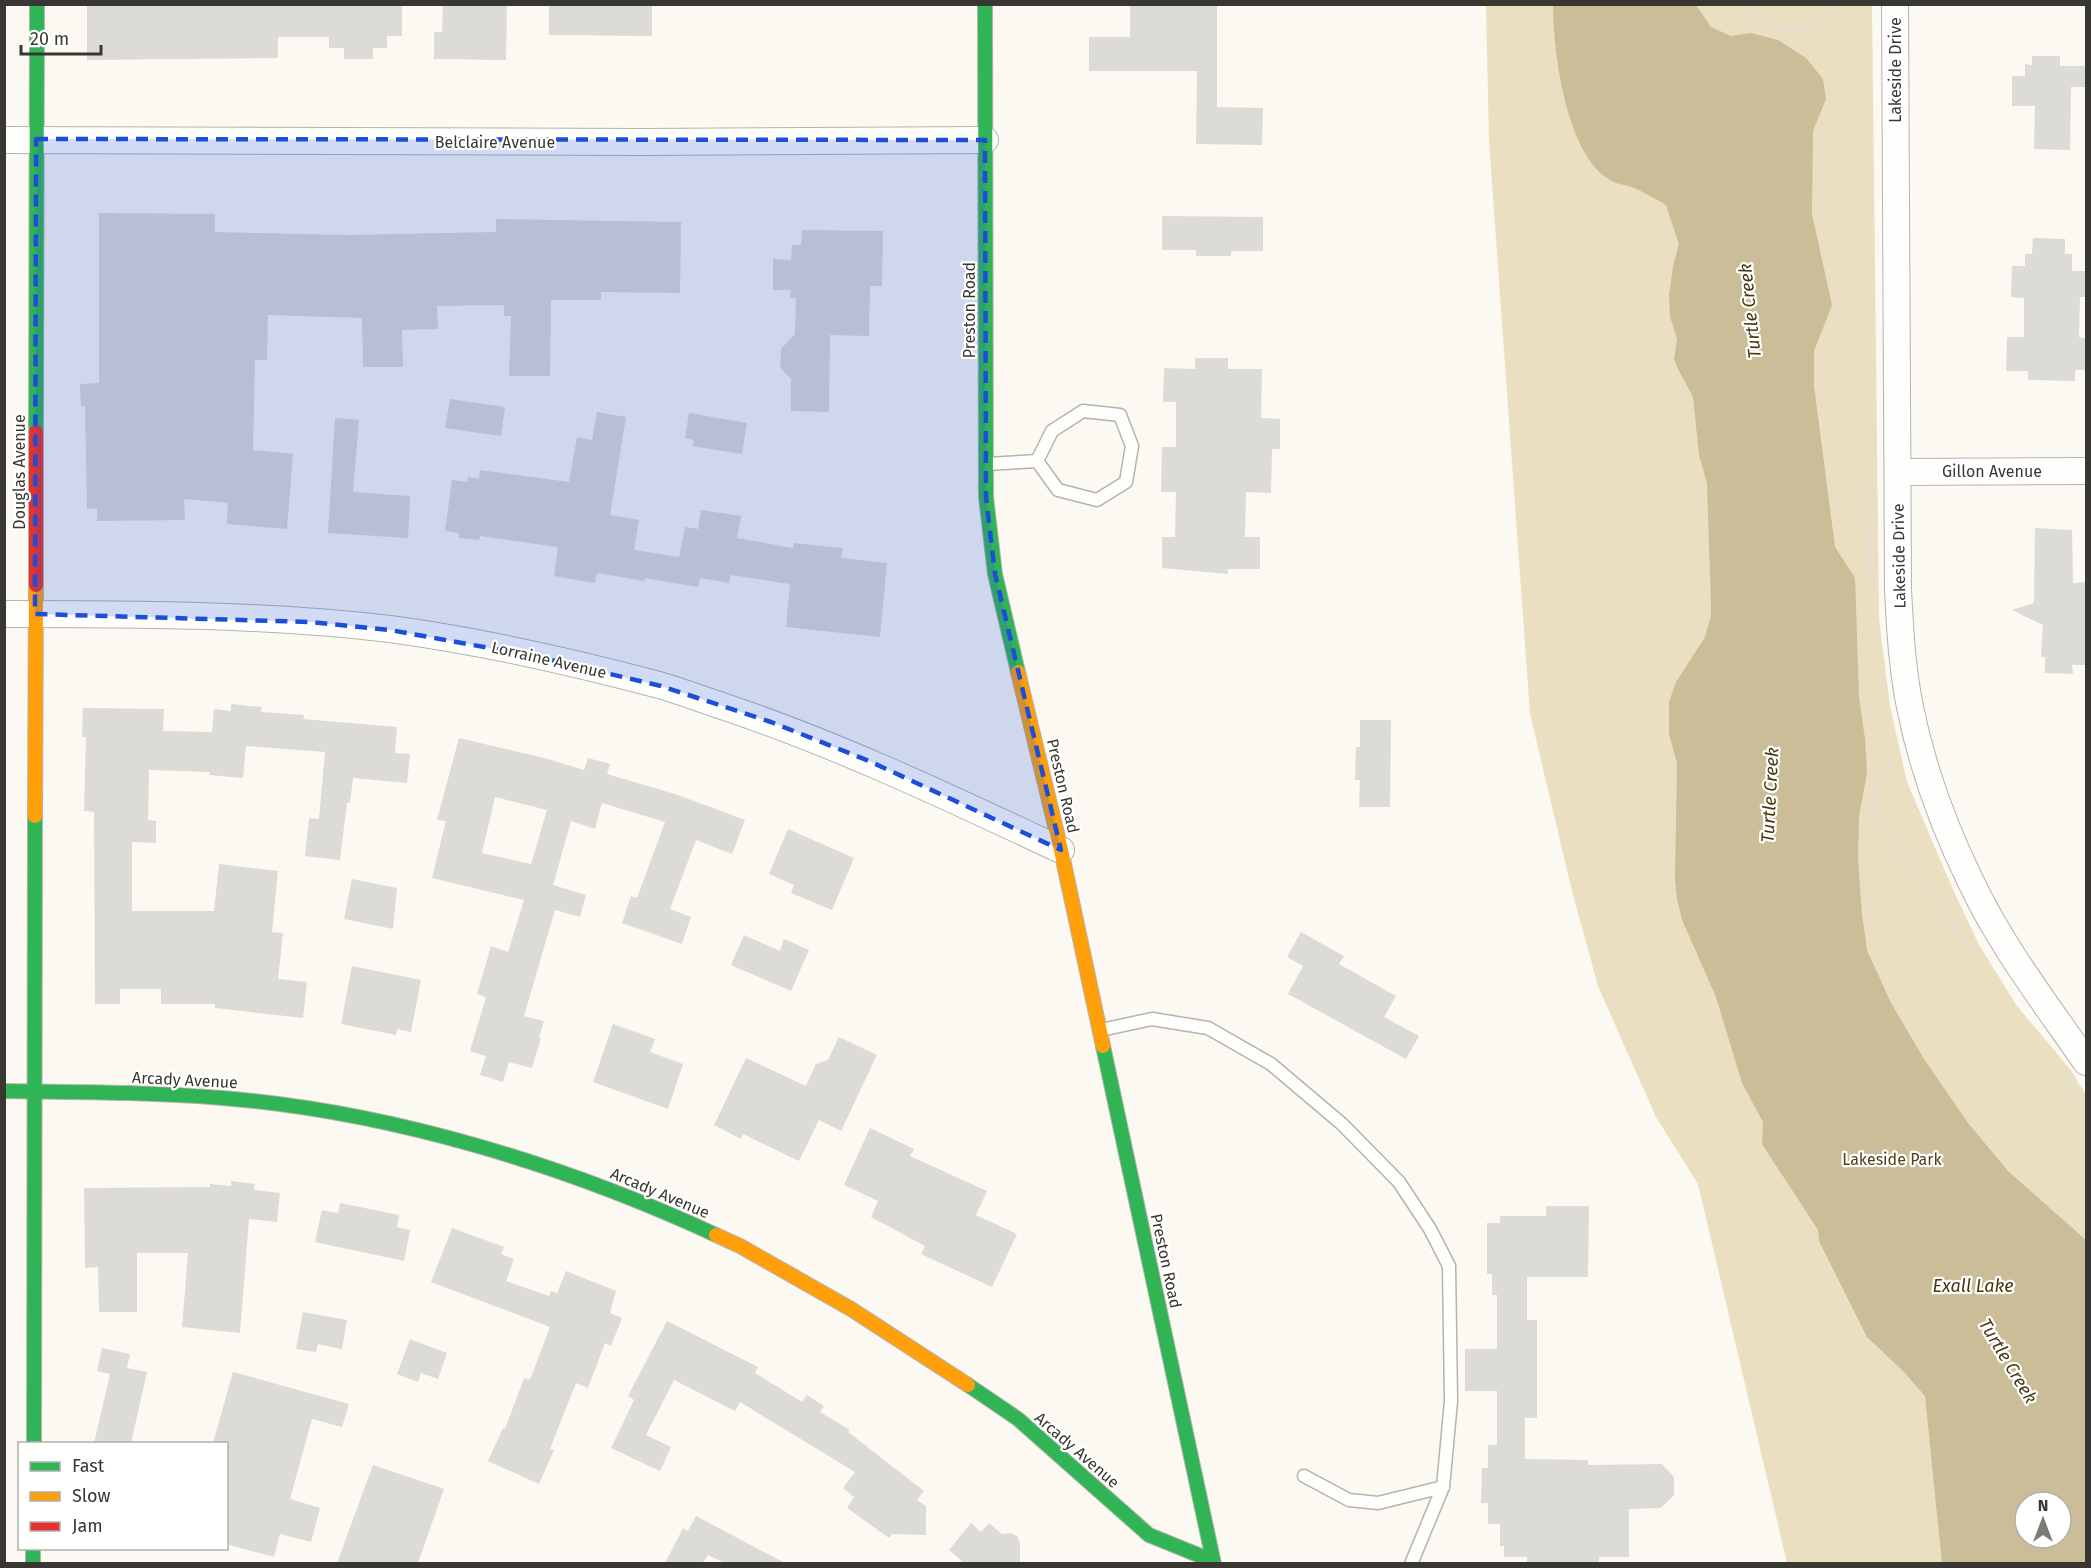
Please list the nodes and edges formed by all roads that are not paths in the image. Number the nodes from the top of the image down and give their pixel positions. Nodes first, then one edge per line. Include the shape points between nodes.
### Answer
1 (37, 4) edge
2 (985, 4) edge
3 (1895, 4) edge
4 (36, 139) junction
5 (4, 140) edge
6 (985, 140) junction
7 (1037, 461) junction
8 (986, 464) junction
9 (2086, 471) edge
10 (1898, 472) junction
11 (4, 614) edge
12 (35, 614) junction
13 (1061, 850) junction
14 (1100, 1030) junction
15 (2086, 1062) edge
16 (4, 1091) edge
17 (35, 1091) junction
18 (34, 1442) edge
19 (1304, 1476) dead end
20 (1443, 1487) junction
21 (1213, 1562) edge
22 (1411, 1563) edge

1 - 4 street, Douglas Avenue
2 - 6 street, Preston Road
3 - 10 street, Lakeside Drive
4 - 5 street, Belclaire Avenue
4 - 6 street, Belclaire Avenue
4 - 12 street, Douglas Avenue
6 - 8 street, Preston Road
7 - 7 lane via 1052,430 1083,411 1120,416 1132,446 1126,482 1097,500 1058,490
7 - 8 lane
8 - 13 street, Preston Road via 995,574
9 - 10 street, Gillon Avenue
10 - 15 street, Lakeside Drive via 1901,645 1910,707 1926,767 1971,884 2010,951
11 - 12 street, Lorraine Avenue
12 - 13 street, Lorraine Avenue via 209,616 310,622 390,630 534,656 661,686 771,722 869,761
12 - 17 street, Douglas Avenue
13 - 14 street, Preston Road
14 - 20 lane via 1152,1019 1208,1028 1271,1064 1342,1124 1399,1182 1449,1266 1451,1401
14 - 21 street, Preston Road
16 - 17 street, Arcady Avenue
17 - 18 street, Douglas Avenue
17 - 21 street, Arcady Avenue via 224,1098 372,1121 443,1137 565,1173 664,1211 750,1252 851,1308 1018,1419 1149,1535
19 - 20 lane via 1349,1500 1378,1503
20 - 22 lane

